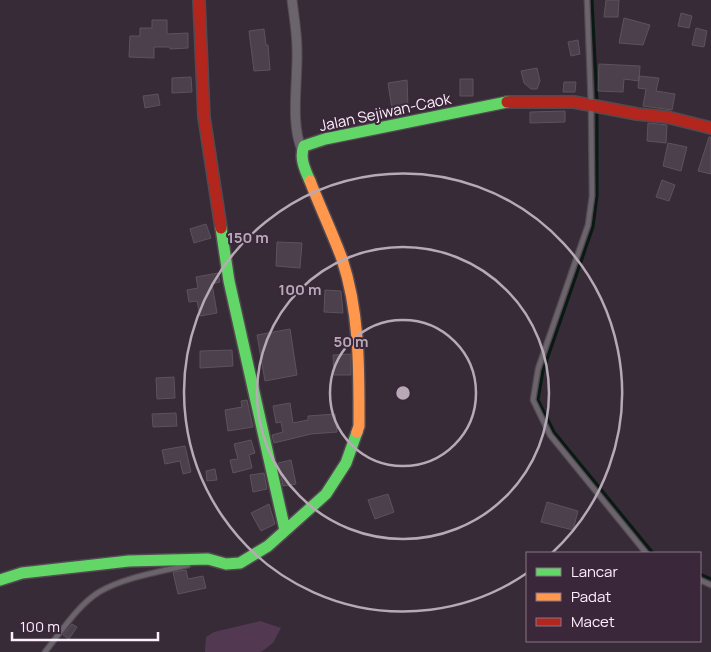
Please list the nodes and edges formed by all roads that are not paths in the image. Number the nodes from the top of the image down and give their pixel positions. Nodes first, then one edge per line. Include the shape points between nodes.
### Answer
1 (200, 0) edge
2 (292, 0) edge
3 (587, 0) edge
4 (597, 107) junction
5 (711, 128) edge
6 (302, 150) junction
7 (285, 530) junction
8 (645, 552) edge
9 (208, 559) junction
10 (0, 580) edge
11 (50, 646) junction
12 (45, 652) edge
13 (52, 652) edge

1 - 7 street via 204,117 229,282
2 - 6 street via 297,47 296,121
3 - 4 lane
4 - 5 street, Jalan Sejiwan-Caok via 667,117
4 - 6 street, Jalan Sejiwan-Caok via 574,102 499,102 326,139 304,146
4 - 8 lane via 588,225 538,369 533,400 550,434
6 - 7 street via 304,164 335,239 346,277 359,353 361,402 359,426 346,463 318,503
7 - 9 street via 253,557 240,563 226,564
9 - 10 street via 129,561 22,573
9 - 11 lane via 99,592 84,604
11 - 12 lane
11 - 13 lane

